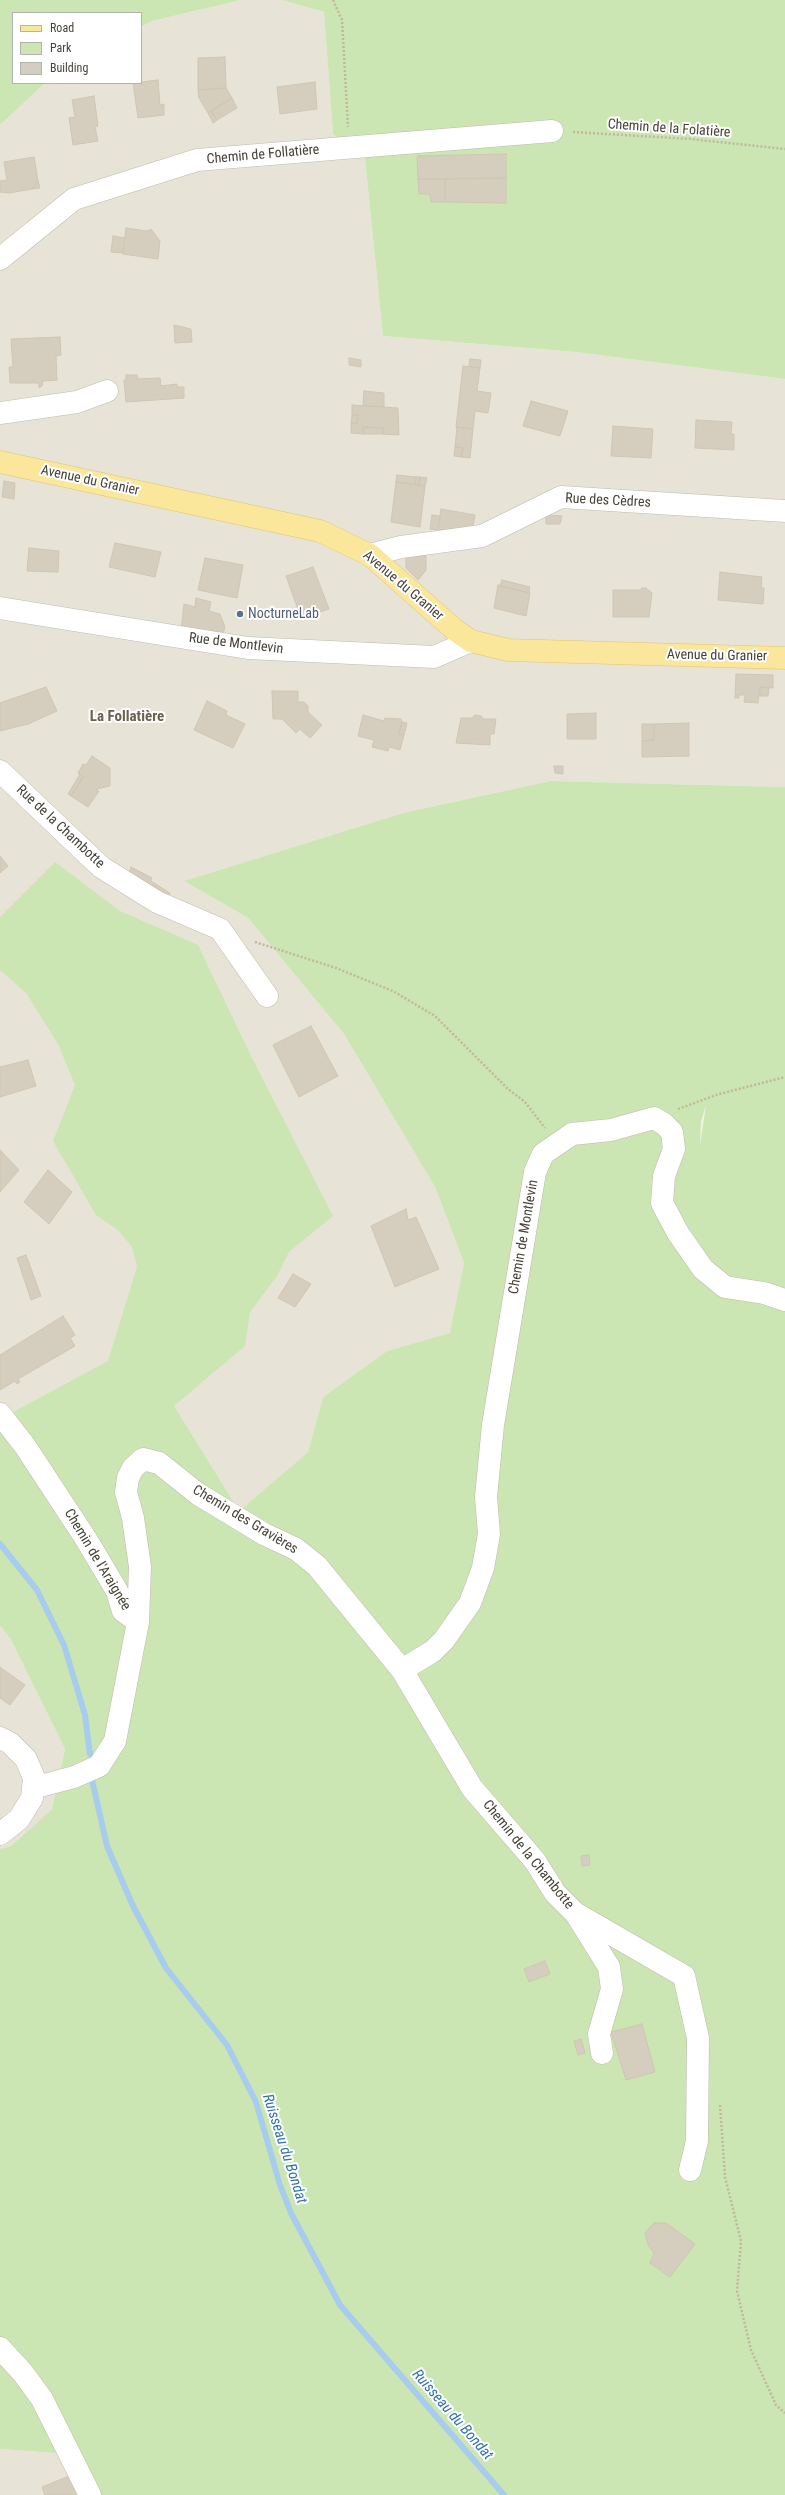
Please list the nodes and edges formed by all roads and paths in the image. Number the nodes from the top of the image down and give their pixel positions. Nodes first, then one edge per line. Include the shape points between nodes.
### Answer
1 (333, 0) edge
2 (552, 131) joint
3 (349, 148) junction
4 (785, 149) edge
5 (0, 259) edge
6 (107, 392) dead end
7 (0, 413) edge
8 (0, 462) edge
9 (785, 511) edge
10 (370, 555) junction
11 (0, 608) edge
12 (471, 641) junction
13 (785, 658) edge
14 (0, 771) edge
15 (220, 929) junction
16 (267, 996) dead end
17 (785, 1077) edge
18 (654, 1118) junction
19 (557, 1142) junction
20 (785, 1300) edge
21 (0, 1414) edge
22 (138, 1622) junction
23 (402, 1670) junction
24 (0, 1738) edge
25 (33, 1788) junction
26 (0, 1834) edge
27 (575, 1913) junction
28 (602, 2053) dead end
29 (720, 2100) dead end
30 (690, 2170) dead end
31 (0, 2348) edge
32 (785, 2413) edge
33 (90, 2495) edge

1 - 3 path via 342,20
2 - 3 street, Chemin de Follatière
2 - 4 path, Chemin de la Folatière via 692,139
3 - 5 street, Chemin de Follatière via 197,160 74,199
6 - 7 street via 77,402
8 - 10 main road, Avenue du Granier via 320,531
9 - 10 street, Rue des Cèdres via 561,497 482,536 401,547
10 - 12 main road, Avenue du Granier
11 - 12 street, Rue de Montlevin via 248,648 434,657
12 - 13 main road, Avenue du Granier via 508,650
14 - 15 street, Rue de la Chambotte via 101,868 157,902
15 - 16 street
15 - 19 path via 394,991 435,1016 525,1102
17 - 18 path via 719,1094
18 - 19 street, Chemin de Montlevin via 611,1130 572,1134
18 - 20 street via 672,1132 674,1149 664,1176 662,1203 678,1233 703,1269 725,1287 764,1293
19 - 23 street, Chemin de Montlevin via 543,1154 535,1172 508,1328 493,1425 486,1497 490,1534 484,1568 470,1604 444,1640 433,1651
21 - 22 street, Chemin de l'Araignée via 26,1446 86,1539 117,1591 123,1611
22 - 23 street, Chemin des Gravières via 140,1567 133,1518 126,1492 133,1468 143,1458 159,1462 198,1494 264,1534 296,1549 317,1566
22 - 25 street, Chemin de l'Araignée via 115,1741 99,1766 74,1777
23 - 27 street, Chemin de la Chambotte via 472,1788 535,1861 555,1893
24 - 25 street via 10,1743 26,1759 34,1778
25 - 26 street via 32,1798 19,1819
27 - 28 street via 609,1967 612,1989 599,2034
27 - 30 street, Chemin de la Chambotte via 684,1976 698,2038 697,2141
29 - 32 path via 725,2177 740,2241 737,2290 751,2350 776,2405
31 - 33 street via 42,2399

